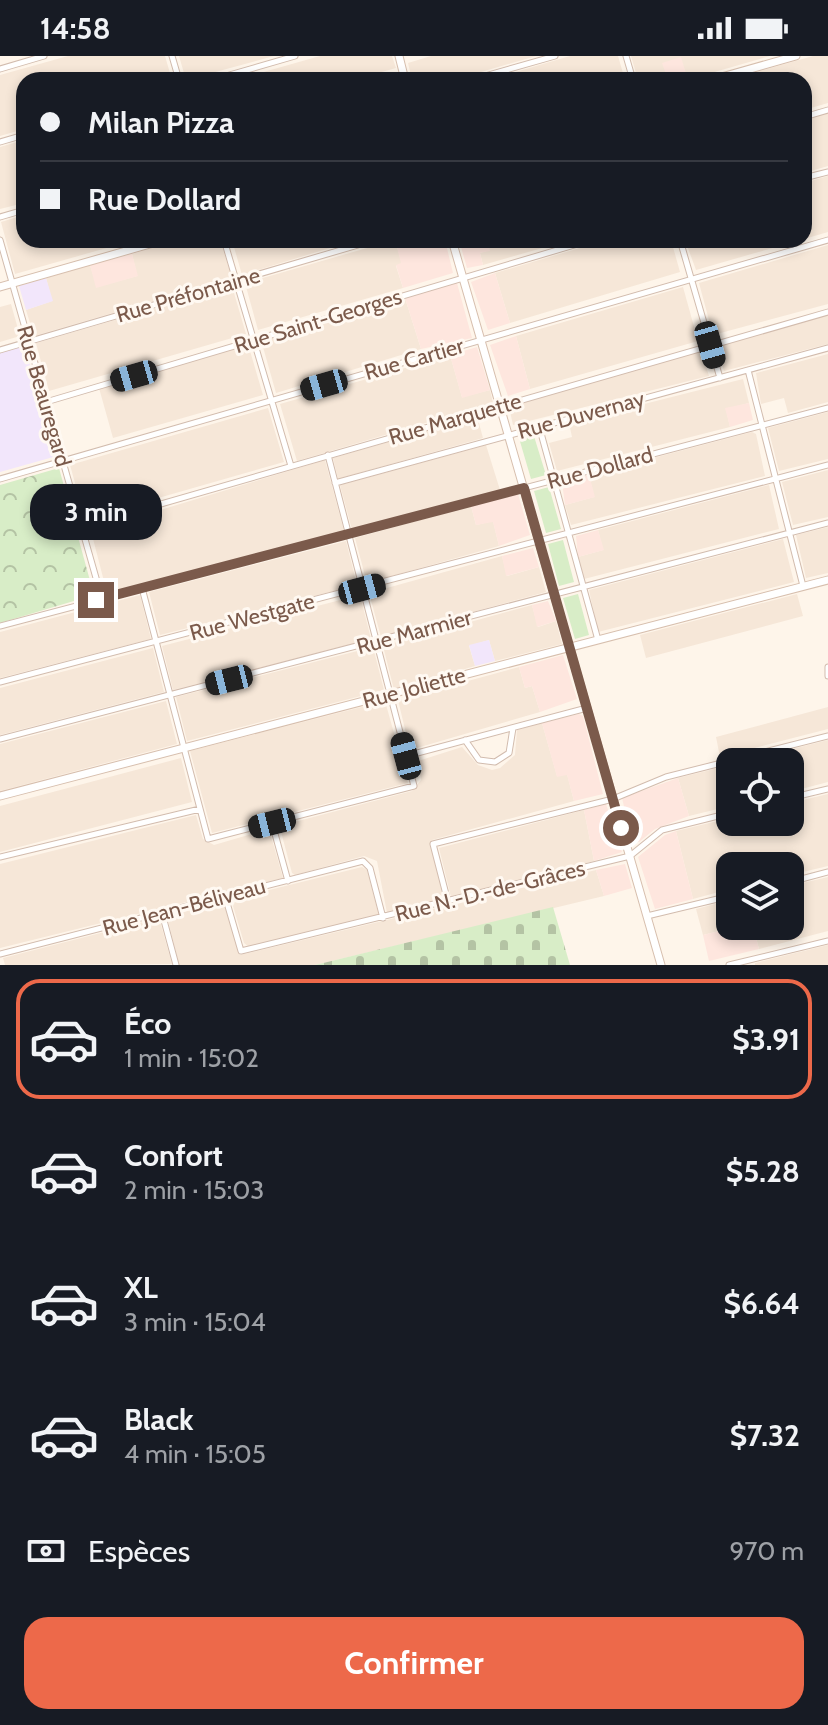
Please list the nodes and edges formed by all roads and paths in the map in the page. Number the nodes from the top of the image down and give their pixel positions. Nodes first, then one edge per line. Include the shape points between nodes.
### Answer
1 (44, 56) edge
2 (295, 56) edge
3 (555, 56) edge
4 (796, 56) edge
5 (0, 69) edge
6 (240, 72) edge
7 (499, 72) edge
8 (739, 72) edge
9 (0, 240) edge
10 (136, 248) edge
11 (226, 248) edge
12 (348, 248) edge
13 (454, 248) edge
14 (564, 248) edge
15 (682, 248) edge
16 (800, 248) edge
17 (463, 278) junction
18 (691, 279) junction
19 (236, 281) junction
20 (12, 283) junction
21 (0, 287) edge
22 (828, 312) edge
23 (481, 340) junction
24 (254, 341) junction
25 (29, 342) junction
26 (710, 345) junction
27 (828, 348) edge
28 (0, 350) edge
29 (748, 370) junction
30 (720, 378) junction
31 (271, 401) junction
32 (46, 402) junction
33 (500, 406) junction
34 (828, 408) edge
35 (762, 425) junction
36 (539, 426) junction
37 (508, 435) junction
38 (328, 455) junction
39 (63, 461) junction
40 (828, 465) edge
41 (291, 466) junction
42 (0, 479) edge
43 (775, 479) junction
44 (554, 480) junction
45 (335, 483) junction
46 (524, 488) junction
47 (828, 523) edge
48 (81, 527) junction
49 (568, 533) junction
50 (789, 533) junction
51 (348, 534) junction
52 (539, 540) junction
53 (828, 580) edge
54 (803, 586) junction
55 (142, 588) junction
56 (584, 588) junction
57 (362, 589) junction
58 (554, 595) junction
59 (102, 599) junction
60 (0, 626) edge
61 (598, 640) junction
62 (156, 642) junction
63 (376, 642) junction
64 (570, 648) junction
65 (827, 667) edge
66 (828, 676) edge
67 (0, 682) edge
68 (170, 695) junction
69 (390, 695) junction
70 (587, 708) junction
71 (513, 728) junction
72 (828, 736) edge
73 (0, 739) edge
74 (465, 740) junction
75 (184, 748) junction
76 (406, 756) junction
77 (828, 789) edge
78 (804, 795) edge
79 (0, 796) edge
80 (613, 799) junction
81 (200, 809) junction
82 (716, 816) edge
83 (272, 823) junction
84 (630, 856) junction
85 (0, 857) edge
86 (828, 872) edge
87 (804, 878) edge
88 (288, 881) junction
89 (225, 896) junction
90 (716, 899) edge
91 (448, 902) junction
92 (162, 913) junction
93 (647, 916) junction
94 (383, 918) junction
95 (828, 941) edge
96 (0, 954) edge
97 (176, 965) edge
98 (661, 965) edge
99 (729, 965) edge

1 - 5 street
2 - 6 street
3 - 7 street
4 - 8 street
9 - 20 street, Rue Beauregard
10 - 20 street
11 - 19 street
12 - 19 street, Rue Préfontaine
13 - 17 street
14 - 17 street, Rue Saint-Georges
15 - 18 street
16 - 18 street, Rue Cartier
17 - 23 street
17 - 24 street, Rue Saint-Georges
18 - 23 street, Rue Cartier
18 - 26 street
19 - 24 street
19 - 25 street, Rue Préfontaine
20 - 21 street
20 - 25 street, Rue Beauregard
22 - 26 street, Rue Marquette
23 - 31 street, Rue Cartier
23 - 33 street
24 - 31 street
24 - 32 street, Rue Saint-Georges
25 - 28 street, Rue Préfontaine
25 - 32 street, Rue Beauregard
26 - 30 street
26 - 33 street, Rue Marquette
27 - 29 street, Rue Duvernay
29 - 30 street, Rue Duvernay
29 - 35 street
30 - 36 street, Rue Duvernay
31 - 39 street, Rue Cartier
31 - 41 street
32 - 39 street, Rue Beauregard
33 - 37 street
33 - 38 street, Rue Marquette
34 - 35 street, Rue Dollard
35 - 43 street
35 - 44 street, Rue Dollard
36 - 37 street, Rue Duvernay
36 - 44 street
37 - 45 street, Rue Duvernay
37 - 46 street
38 - 41 street, Rue Marquette
38 - 45 street
39 - 42 street, Rue Cartier
39 - 48 street, Rue Beauregard
40 - 43 street, Rue Westgate
41 - 48 street, Rue Marquette
43 - 49 street, Rue Westgate
43 - 50 street
44 - 46 street, Rue Dollard
44 - 49 street
45 - 51 street
46 - 51 street, Rue Dollard
46 - 52 street
47 - 50 street, Rue Marmier
48 - 59 street, Rue Beauregard
49 - 52 street, Rue Westgate
49 - 56 street
50 - 54 street
50 - 56 street, Rue Marmier
51 - 55 street, Rue Dollard
51 - 57 street
52 - 57 street, Rue Westgate
52 - 58 street
53 - 54 street, Rue Joliette
54 - 61 street, Rue Joliette
55 - 59 street, Rue Dollard
55 - 62 street
56 - 58 street, Rue Marmier
56 - 61 street
57 - 62 street, Rue Westgate
57 - 63 street
58 - 63 street, Rue Marmier
58 - 64 street
59 - 60 street, Rue Dollard
61 - 64 street, Rue Joliette
62 - 67 street, Rue Westgate
62 - 68 street
63 - 68 street, Rue Marmier
63 - 69 street
64 - 69 street, Rue Joliette
64 - 70 street
65 - 66 street
68 - 73 street, Rue Marmier
68 - 75 street
69 - 75 street, Rue Joliette
69 - 76 street
70 - 71 street
70 - 80 street
71 - 74 street
71 - 74 street via 509,753 495,762 479,760
72 - 80 street via 666,777
74 - 76 street
75 - 79 street, Rue Joliette
75 - 81 street
76 - 83 street via 414,786
77 - 78 street
80 - 84 street
80 - 91 street via 433,844
81 - 83 street via 208,839
81 - 85 street
82 - 84 street, Rue N.-D.-de-Grâces via 662,830
83 - 88 street
84 - 91 street, Rue N.-D.-de-Grâces
84 - 93 street
86 - 87 street
88 - 89 street, Rue Jean-Béliveau
88 - 94 street, Rue Jean-Béliveau via 363,861
89 - 92 street, Rue Jean-Béliveau
89 - 94 street, Rue N.-D.-de-Grâces via 241,951
90 - 93 street
91 - 94 street, Rue N.-D.-de-Grâces
92 - 96 street, Rue Jean-Béliveau
92 - 97 street
93 - 98 street
95 - 99 street

